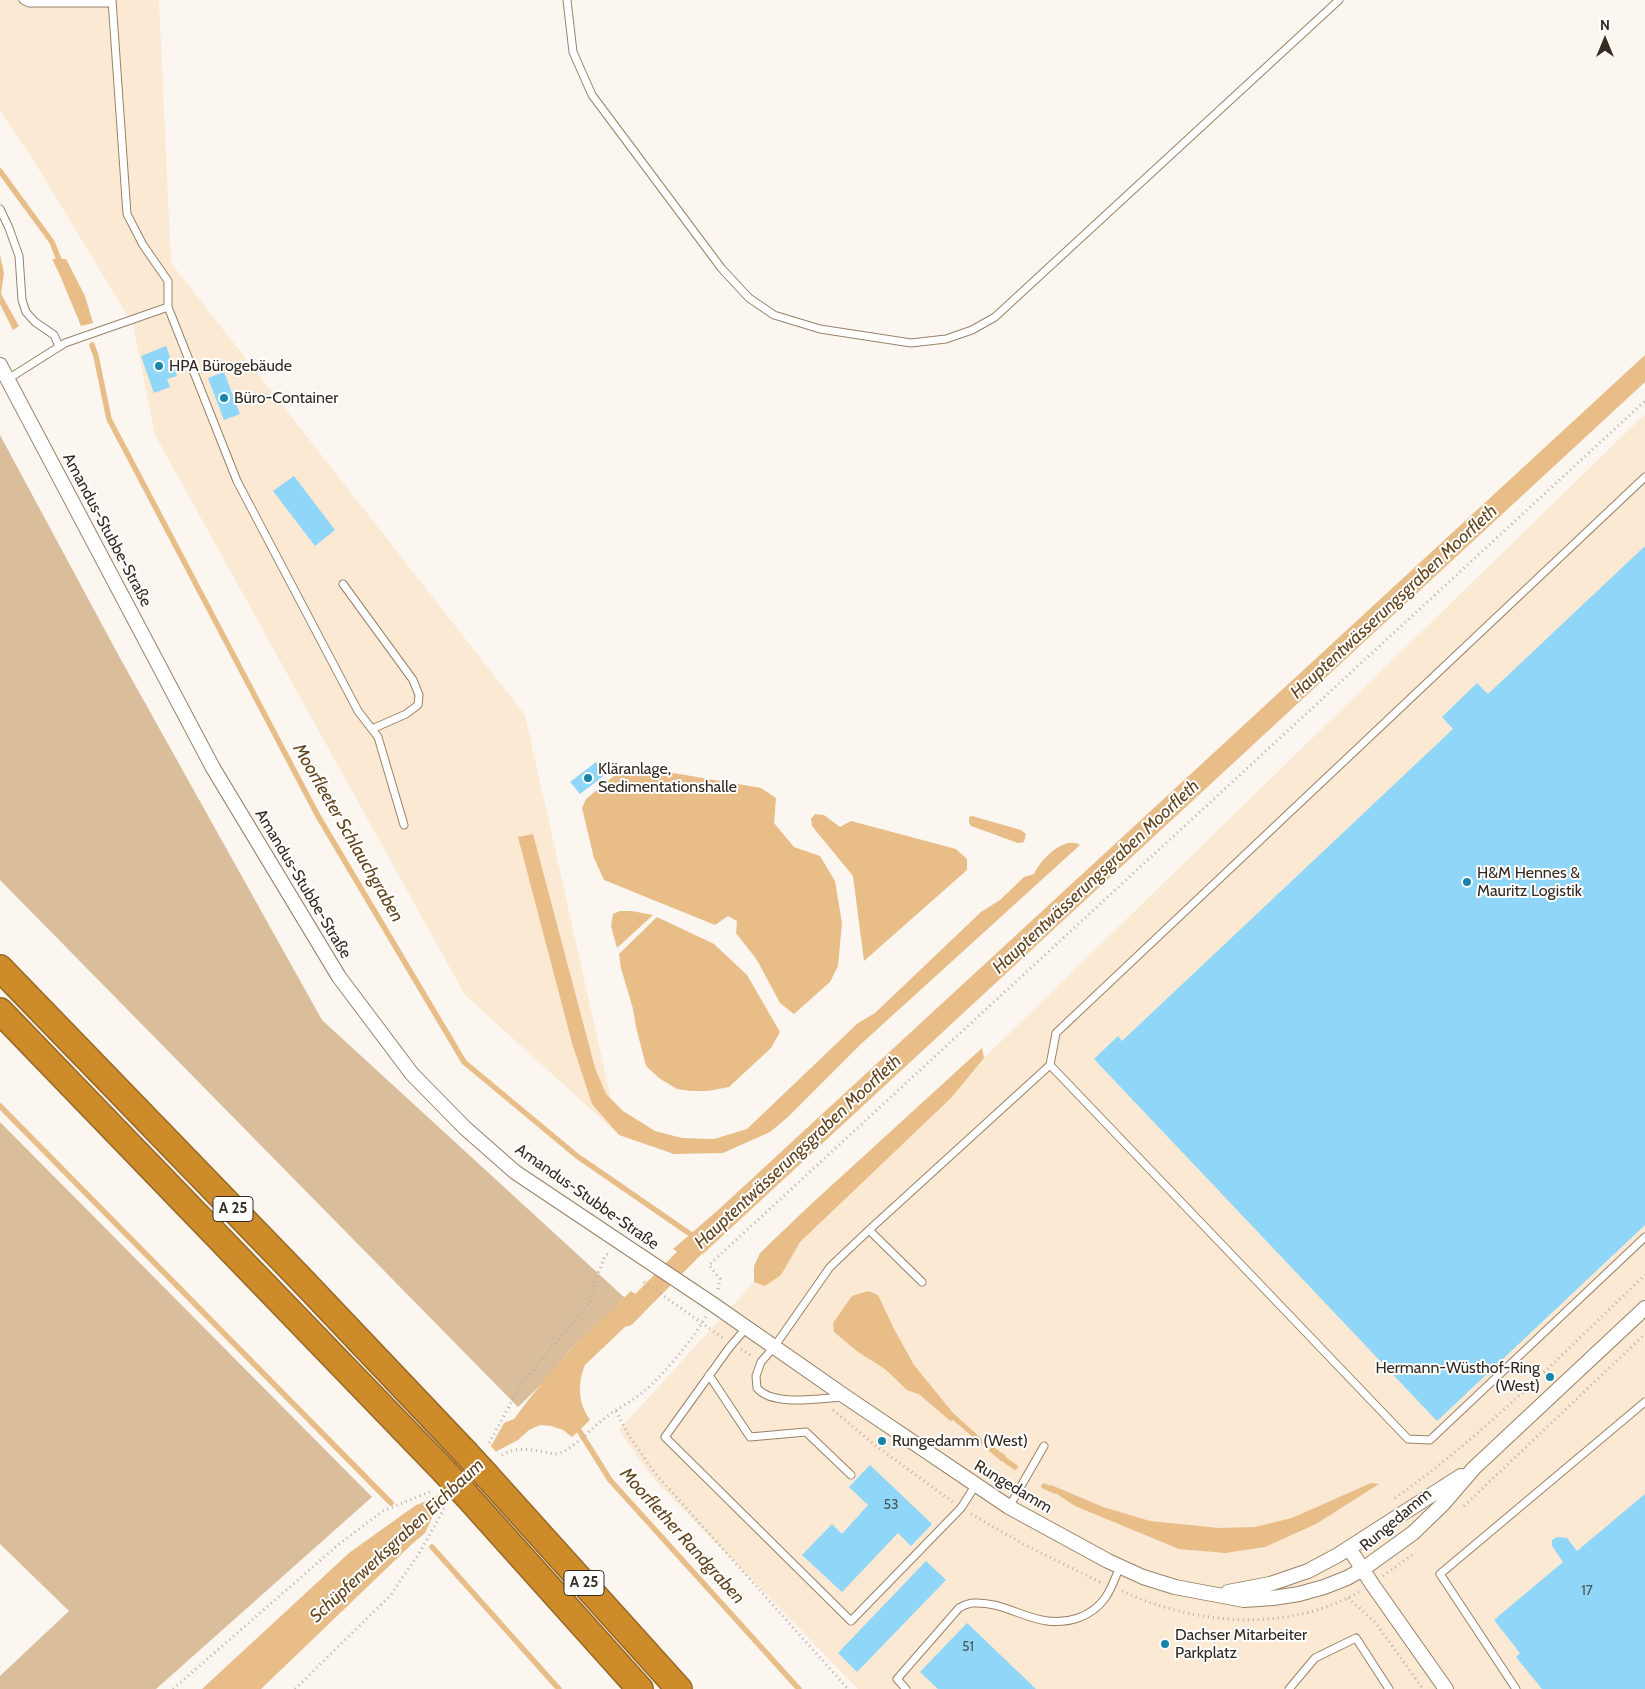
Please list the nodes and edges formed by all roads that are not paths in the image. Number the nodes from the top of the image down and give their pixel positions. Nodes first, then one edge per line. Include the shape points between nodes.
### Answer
1 (23, 0) edge
2 (566, 0) edge
3 (1338, 0) edge
4 (112, 2) edge
5 (0, 209) edge
6 (168, 307) junction
7 (59, 346) junction
8 (0, 365) edge
9 (8, 379) junction
10 (1645, 477) edge
11 (343, 584) dead end
12 (372, 729) junction
13 (404, 825) dead end
14 (0, 968) edge
15 (0, 1011) edge
16 (1050, 1065) junction
17 (869, 1230) junction
18 (1645, 1237) edge
19 (922, 1282) dead end
20 (714, 1305) joint
21 (1645, 1308) edge
22 (747, 1327) junction
23 (774, 1347) junction
24 (710, 1375) junction
25 (846, 1397) junction
26 (1645, 1402) edge
27 (1044, 1446) dead end
28 (1474, 1468) junction
29 (851, 1475) dead end
30 (976, 1486) junction
31 (1009, 1507) junction
32 (1349, 1548) junction
33 (1120, 1566) junction
34 (1363, 1569) junction
35 (1212, 1594) junction
36 (640, 1689) edge
37 (679, 1689) edge
38 (906, 1689) edge
39 (1289, 1689) edge
40 (1389, 1689) edge
41 (1446, 1689) edge
42 (1516, 1689) edge

1 - 4 lane via 29,3
2 - 3 lane via 573,52 592,95 722,269 749,298 774,315 820,329 911,343 946,339 995,317
4 - 6 lane via 127,214 143,245 168,281
5 - 7 lane via 19,256 26,312 34,322 54,335
6 - 7 lane
6 - 12 lane via 236,481 358,711
7 - 9 lane
8 - 9 street, Amandus-Stubbe-Straße
9 - 20 street, Amandus-Stubbe-Straße via 213,768 339,977 412,1074 515,1172
10 - 16 lane via 1056,1033
11 - 12 lane via 413,680 419,695 418,705
12 - 13 lane via 378,737
14 - 37 highway, A 25, bridge via 465,1452
15 - 36 highway, A 25, bridge via 456,1502
16 - 17 lane
16 - 18 lane via 1408,1439 1430,1440
17 - 19 lane
17 - 23 lane via 830,1267
20 - 22 street, Rungedamm
21 - 28 street, Rungedamm
22 - 23 street, Rungedamm
22 - 24 lane
23 - 25 street, Rungedamm
23 - 25 lane via 756,1372 757,1388 762,1393 784,1399
24 - 29 lane via 750,1437 806,1432
24 - 30 lane via 665,1437 851,1621 961,1508
25 - 30 street, Rungedamm
26 - 42 lane via 1440,1574
27 - 31 lane
28 - 32 street, Rungedamm
28 - 34 street, Rungedamm via 1413,1533
30 - 31 street, Rungedamm
31 - 33 street, Rungedamm
32 - 34 street
32 - 35 street, Rungedamm via 1308,1572 1270,1584
33 - 35 street, Rungedamm via 1158,1583
33 - 38 lane via 1110,1593 1102,1602 1085,1616 1065,1623 1040,1621 987,1604 971,1603 959,1608 897,1680
34 - 35 street, Rungedamm via 1324,1587 1273,1598 1244,1600
34 - 41 street
39 - 40 lane via 1315,1658 1356,1638

